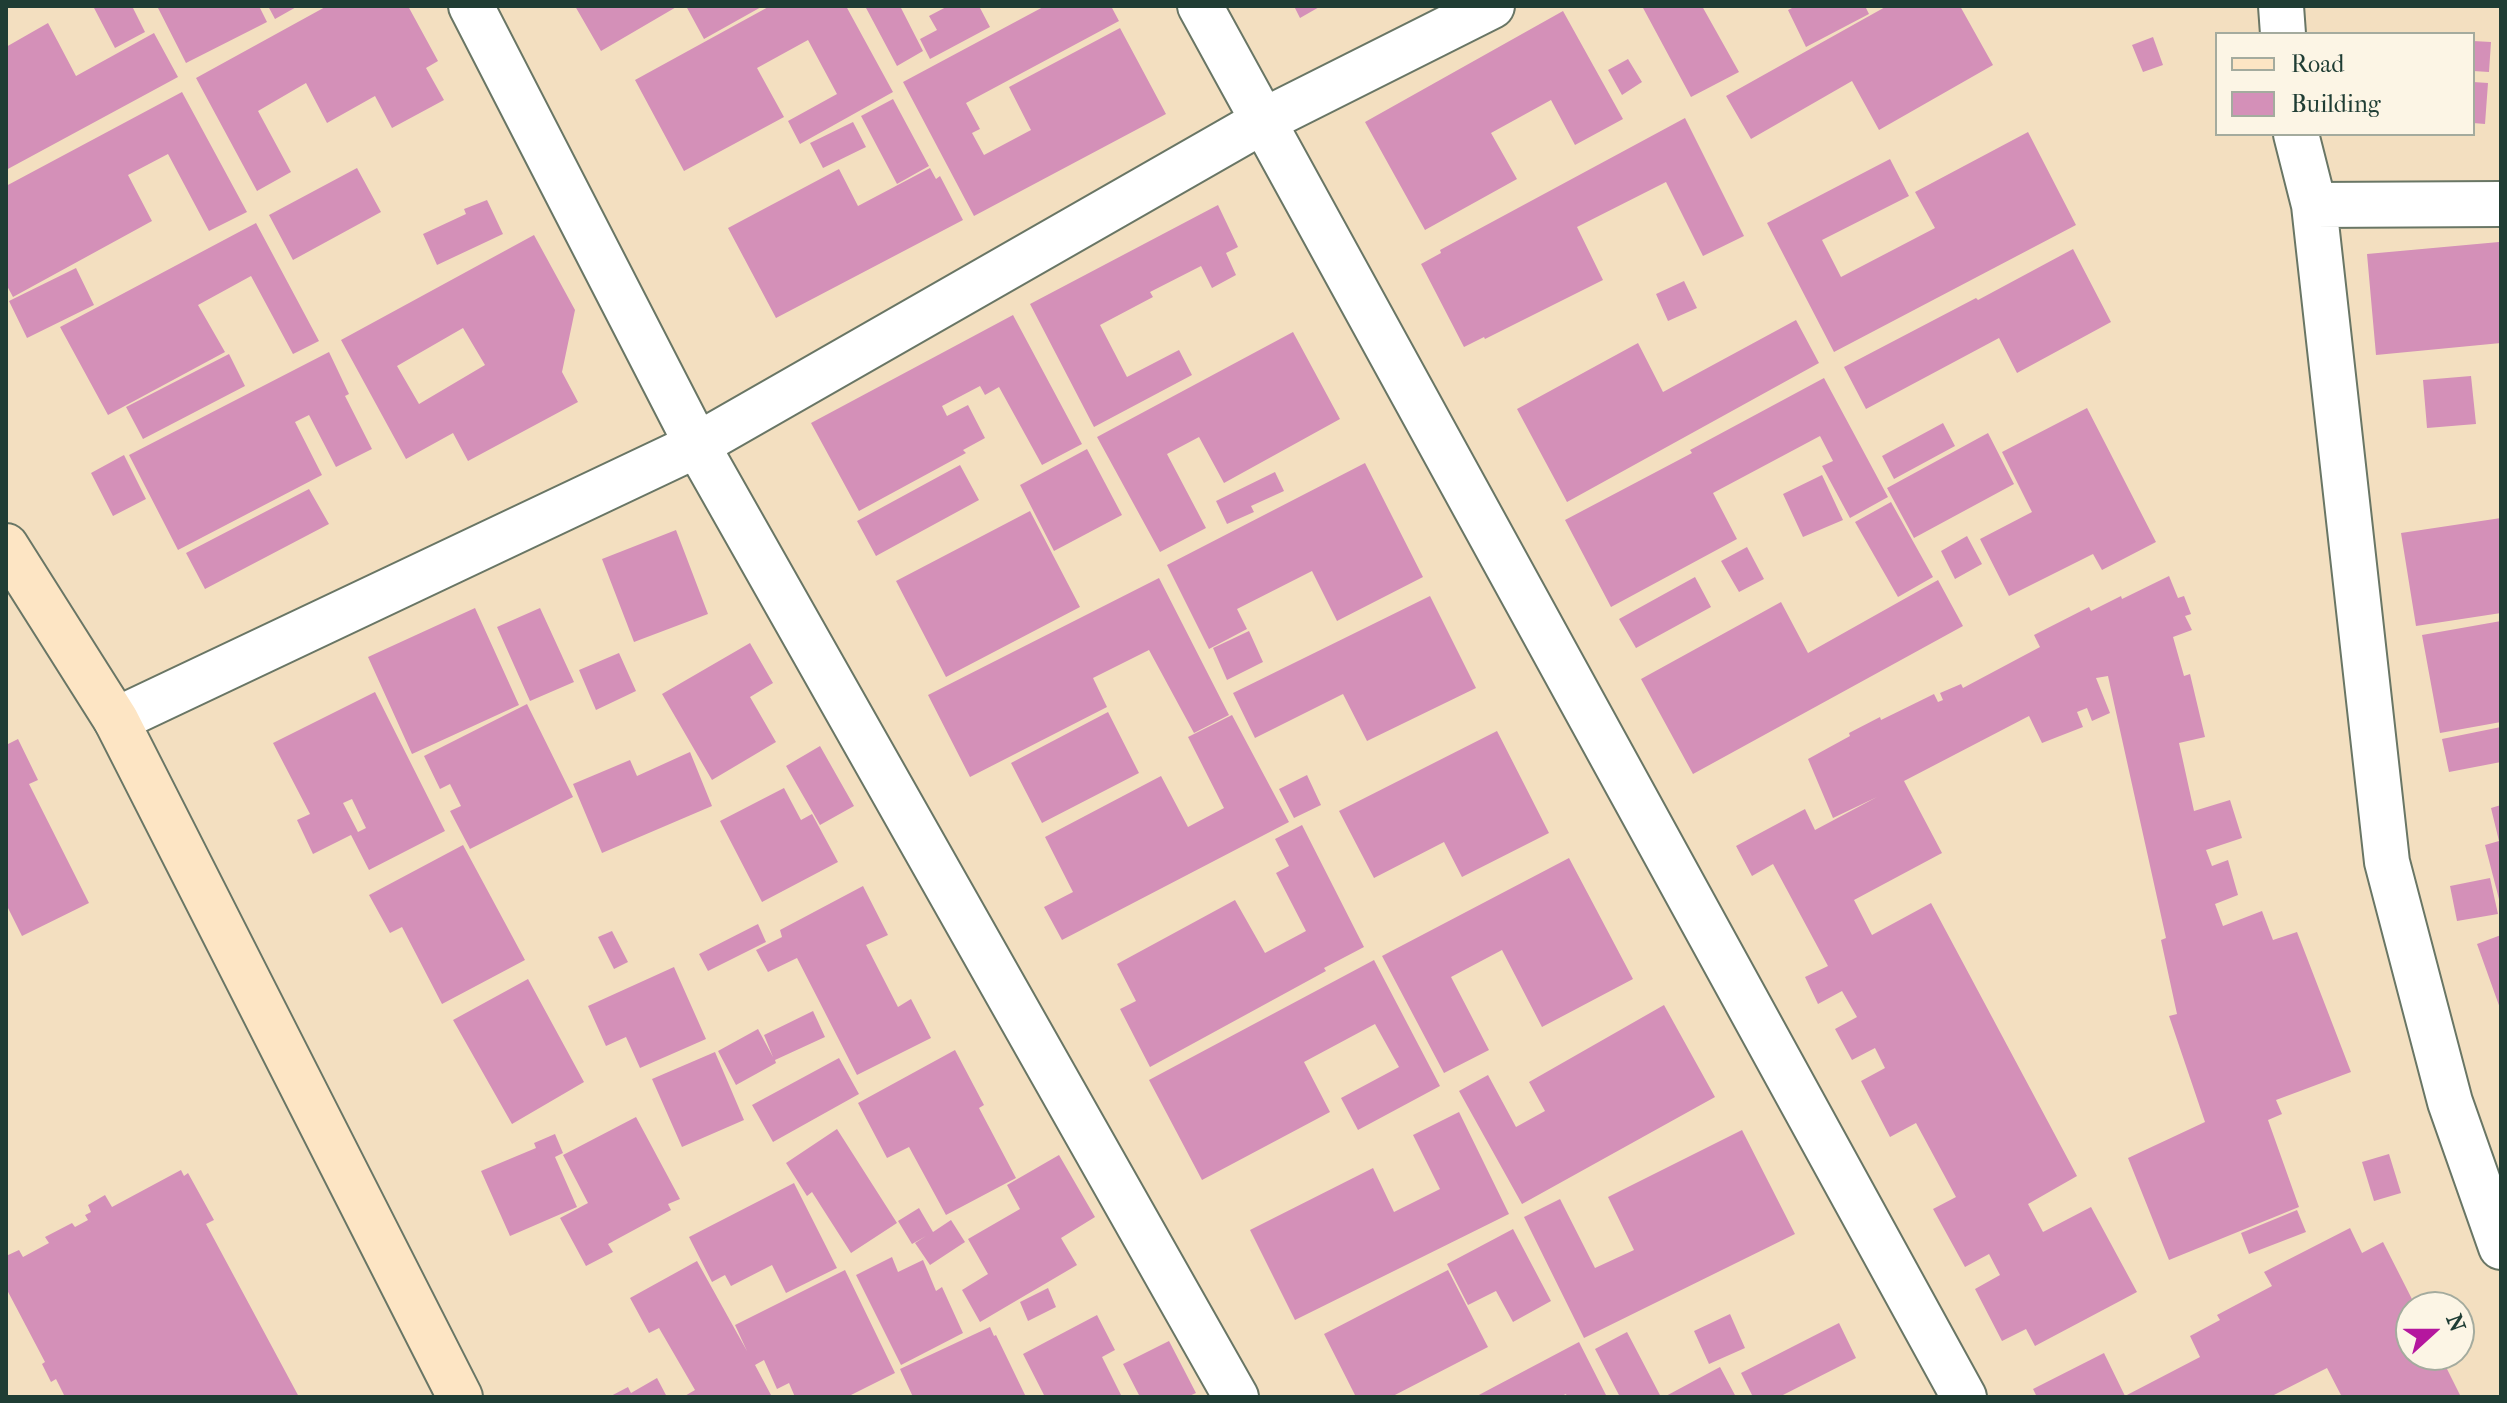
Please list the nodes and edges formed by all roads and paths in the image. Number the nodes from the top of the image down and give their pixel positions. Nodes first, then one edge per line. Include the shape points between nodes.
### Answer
1 (471, 6) edge
2 (1200, 6) edge
3 (1492, 6) edge
4 (2281, 6) edge
5 (2283, 32) edge
6 (1265, 120) junction
7 (2297, 136) edge
8 (2501, 204) edge
9 (2314, 205) junction
10 (697, 445) junction
11 (6, 546) edge
12 (116, 720) junction
13 (2501, 1247) edge
14 (460, 1397) edge
15 (1236, 1397) edge
16 (1964, 1397) edge

1 - 10 street
2 - 6 street
3 - 6 street
4 - 5 street
6 - 10 street
6 - 16 street
7 - 9 street
8 - 9 street
9 - 13 street via 2387,862 2450,1102
10 - 12 street
10 - 15 street
11 - 12 street
12 - 14 street

